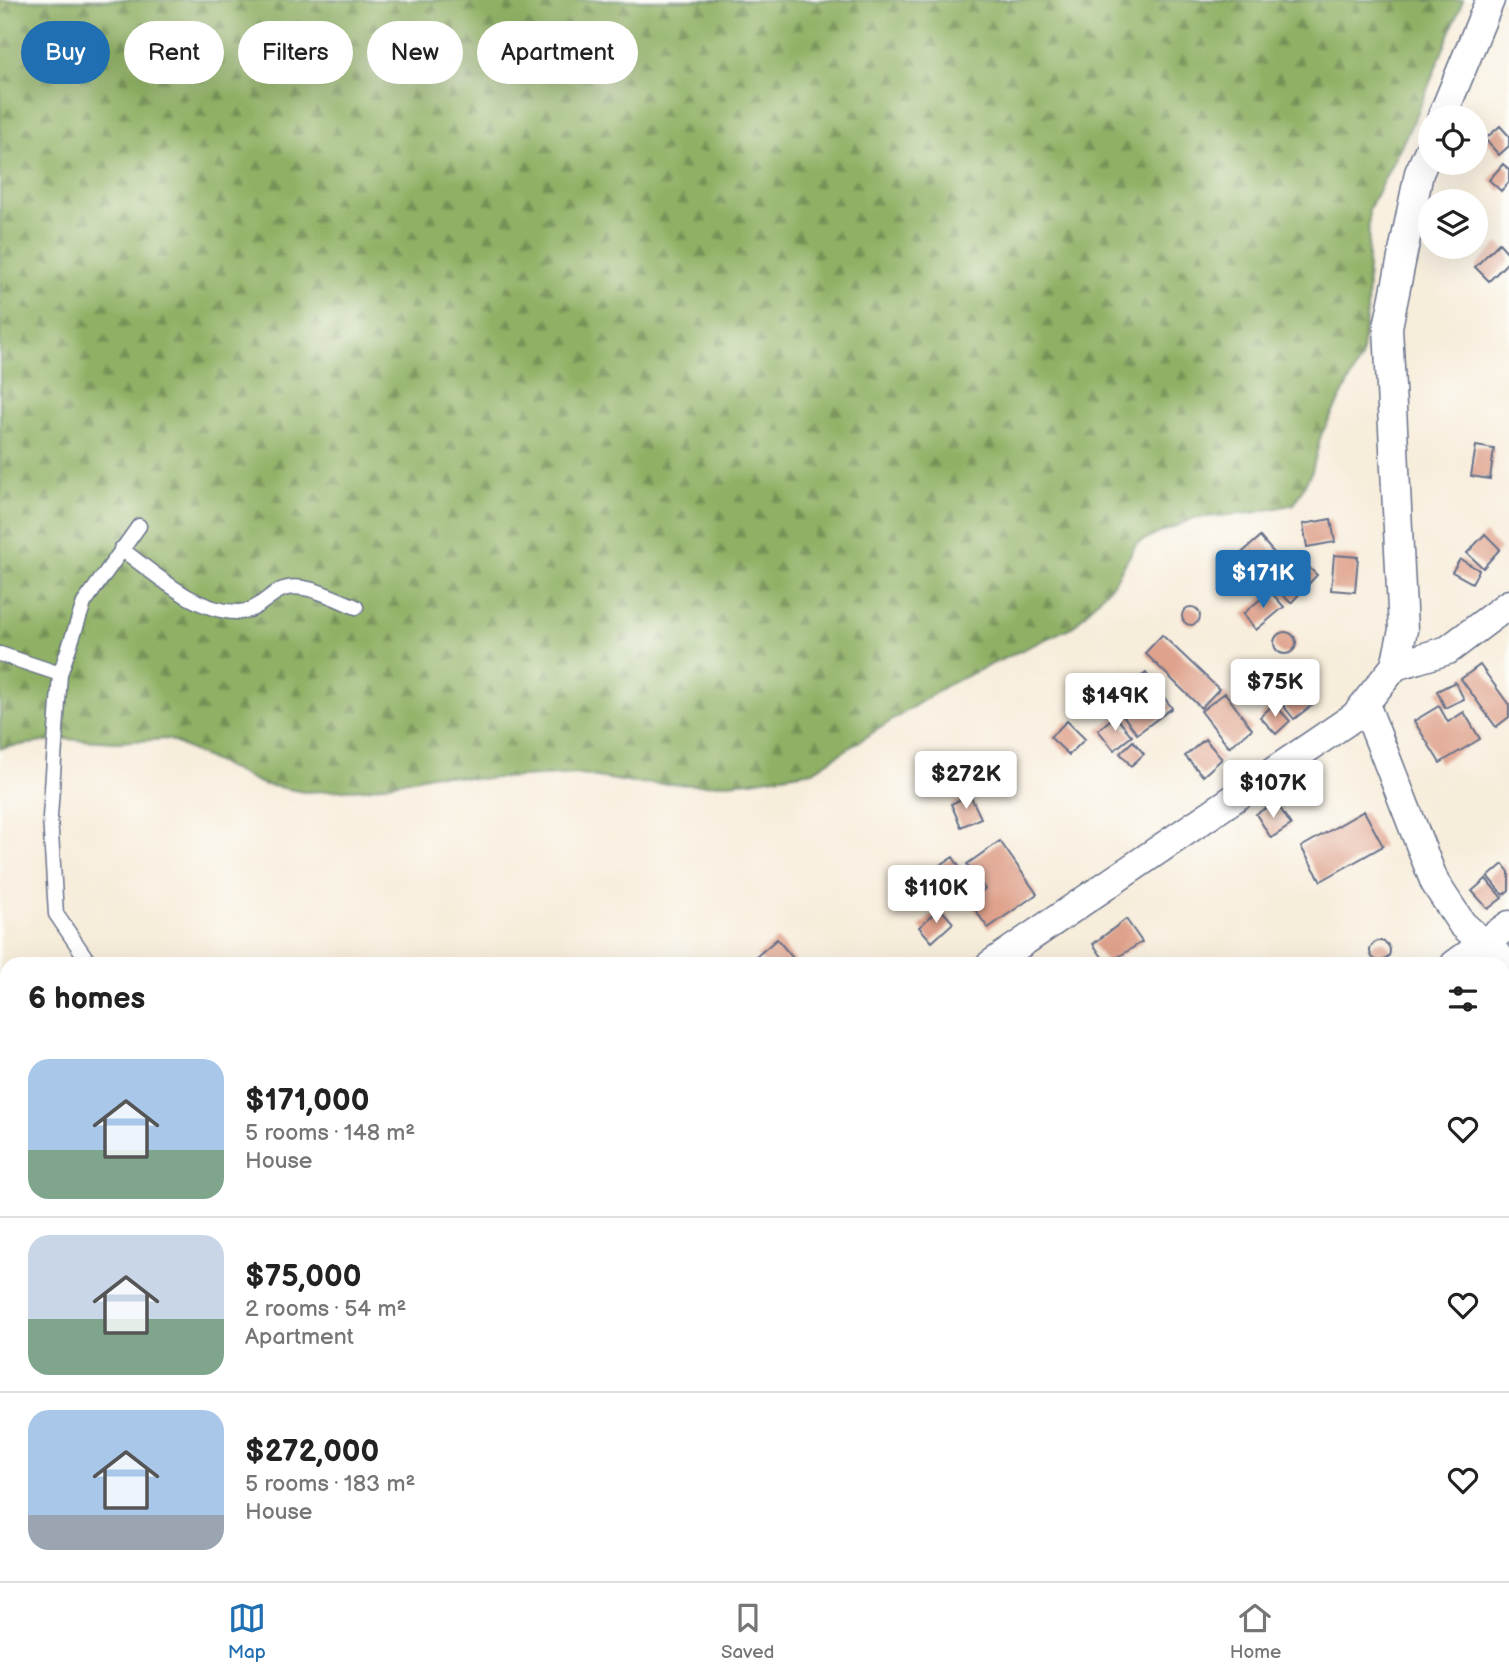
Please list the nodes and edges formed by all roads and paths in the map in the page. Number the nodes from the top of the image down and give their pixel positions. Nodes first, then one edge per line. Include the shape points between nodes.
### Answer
1 (1490, 0) edge
2 (1447, 105) edge
3 (1419, 175) edge
4 (139, 526) dead end
5 (121, 549) junction
6 (1509, 604) edge
7 (356, 607) dead end
8 (0, 654) edge
9 (1395, 666) junction
10 (60, 674) junction
11 (1365, 704) junction
12 (1509, 925) edge
13 (1484, 943) junction
14 (85, 957) edge
15 (1001, 957) edge
16 (1465, 957) edge
17 (1499, 957) edge

1 - 2 street
3 - 9 street via 1388,327 1403,630
4 - 5 lane
5 - 7 lane via 197,603 239,613 262,605 281,590 305,588
5 - 10 lane via 84,603
6 - 9 street via 1448,650
8 - 10 lane
9 - 11 street
10 - 14 lane via 50,817 56,914
11 - 13 street via 1435,883 1462,924
11 - 15 street via 1355,716
12 - 13 street
13 - 16 street
13 - 17 street

